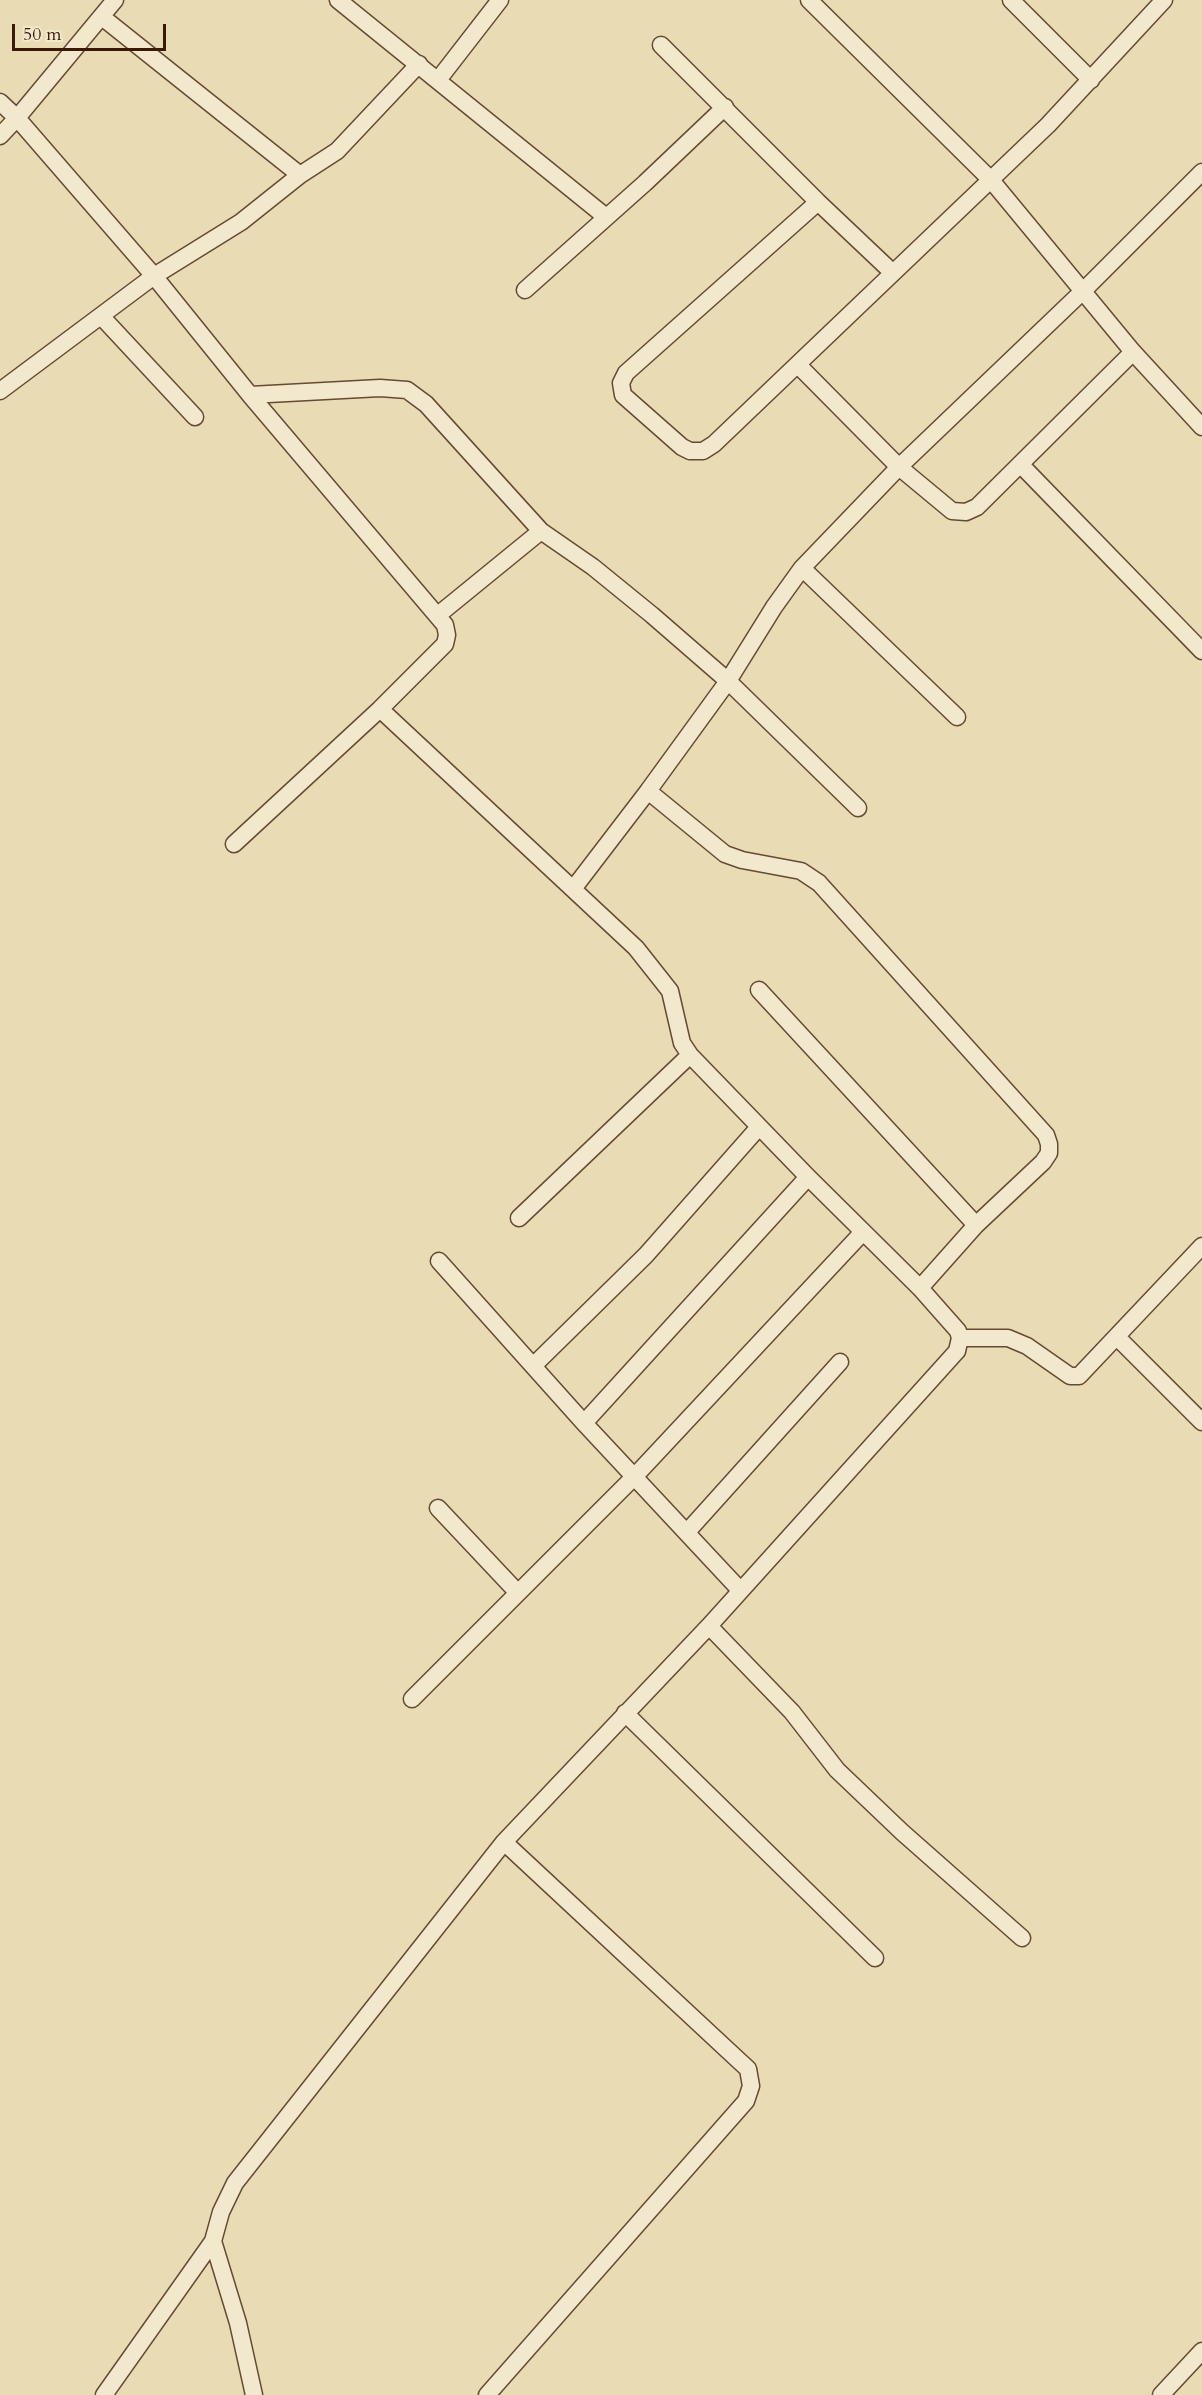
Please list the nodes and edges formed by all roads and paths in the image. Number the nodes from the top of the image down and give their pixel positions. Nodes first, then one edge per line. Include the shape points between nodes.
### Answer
1 (115, 0) edge
2 (338, 0) edge
3 (500, 0) edge
4 (809, 0) edge
5 (1011, 0) edge
6 (1164, 0) edge
7 (102, 17) junction
8 (661, 45) dead end
9 (419, 64) junction
10 (438, 80) junction
11 (1091, 80) junction
12 (0, 102) edge
13 (725, 107) junction
14 (17, 118) junction
15 (0, 136) edge
16 (1202, 172) edge
17 (300, 175) junction
18 (991, 180) junction
19 (818, 202) junction
20 (606, 217) junction
21 (893, 273) junction
22 (154, 276) junction
23 (525, 290) dead end
24 (1084, 290) junction
25 (101, 316) junction
26 (1133, 352) junction
27 (798, 365) junction
28 (0, 391) edge
29 (250, 395) junction
30 (195, 417) dead end
31 (1202, 427) edge
32 (1020, 464) junction
33 (899, 467) junction
34 (541, 531) junction
35 (802, 568) junction
36 (438, 615) junction
37 (1202, 651) edge
38 (728, 681) junction
39 (380, 709) junction
40 (957, 717) dead end
41 (648, 791) junction
42 (858, 808) dead end
43 (234, 844) dead end
44 (573, 889) junction
45 (759, 990) dead end
46 (690, 1055) junction
47 (759, 1127) junction
48 (808, 1177) junction
49 (519, 1218) dead end
50 (976, 1225) junction
51 (863, 1232) junction
52 (1202, 1246) edge
53 (439, 1261) dead end
54 (920, 1288) junction
55 (1117, 1336) junction
56 (960, 1338) junction
57 (840, 1362) dead end
58 (533, 1366) junction
59 (1202, 1422) edge
60 (584, 1423) junction
61 (635, 1476) junction
62 (438, 1508) dead end
63 (687, 1532) junction
64 (740, 1590) junction
65 (518, 1593) junction
66 (710, 1626) junction
67 (412, 1699) dead end
68 (625, 1713) junction
69 (504, 1842) junction
70 (1022, 1938) dead end
71 (875, 1958) dead end
72 (213, 2241) junction
73 (1202, 2351) edge
74 (104, 2395) edge
75 (254, 2395) edge
76 (487, 2395) edge
77 (1161, 2395) edge

1 - 7 street
2 - 9 street
3 - 10 street
4 - 18 street
5 - 11 street
6 - 11 street
7 - 14 street
7 - 17 street
8 - 13 street
9 - 10 street
9 - 17 street via 337,151
10 - 20 street
11 - 18 street
12 - 14 street
13 - 19 street
13 - 20 street
14 - 15 street
14 - 22 street
16 - 24 street
17 - 22 street via 241,222
18 - 21 street
18 - 24 street
19 - 21 street
19 - 27 street via 626,373 621,383 623,395 682,447 703,451
20 - 23 street
21 - 27 street
22 - 25 street
22 - 29 street
24 - 26 street
24 - 33 street
25 - 28 street
25 - 30 street
26 - 31 street
26 - 32 street
27 - 33 street
29 - 34 street via 407,390 426,404
29 - 36 street
32 - 33 street via 977,507 966,512 952,511
32 - 37 street
33 - 35 street
34 - 36 street
34 - 38 street via 615,584
35 - 38 street
35 - 40 street
36 - 39 street via 445,625 445,645
38 - 41 street
38 - 42 street
39 - 43 street
39 - 44 street
41 - 44 street
41 - 50 street via 726,854 801,871 819,883 1046,1135 1049,1153 1043,1162
44 - 46 street via 656,971 670,991 682,1043
45 - 50 street
46 - 47 street
46 - 49 street
47 - 48 street
47 - 58 street via 646,1256
48 - 51 street
48 - 60 street
50 - 54 street
51 - 54 street
51 - 61 street
52 - 55 street
53 - 58 street
54 - 56 street
55 - 56 street via 1074,1377 1008,1338
55 - 59 street
56 - 64 street via 957,1351
57 - 63 street
58 - 60 street
60 - 61 street
61 - 63 street
61 - 65 street
62 - 65 street
63 - 64 street
64 - 66 street
65 - 67 street
66 - 68 street
66 - 70 street via 792,1712 837,1770
68 - 69 street
68 - 71 street
69 - 72 street via 235,2184
69 - 76 street via 748,2069 751,2086 746,2101
72 - 74 street
72 - 75 street via 238,2323
73 - 77 street

